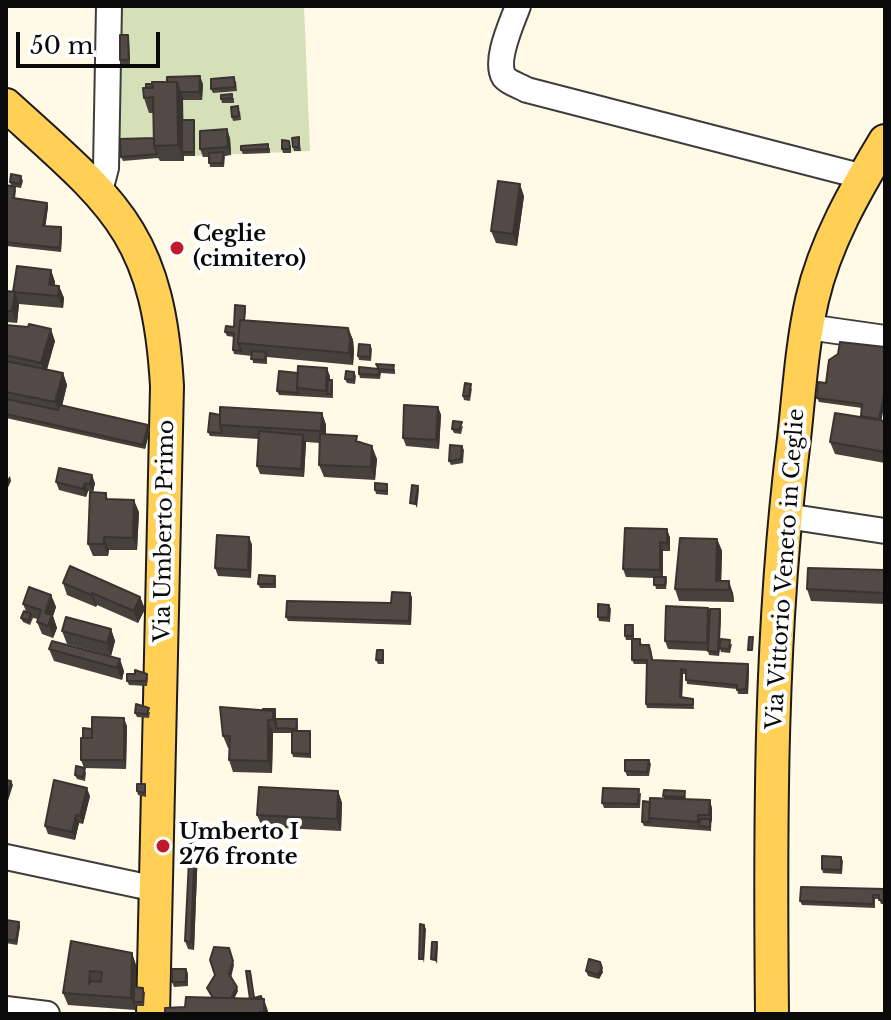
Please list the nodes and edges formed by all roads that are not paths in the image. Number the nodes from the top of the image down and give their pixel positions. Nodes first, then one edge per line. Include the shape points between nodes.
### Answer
1 (109, 6) edge
2 (518, 6) edge
3 (6, 105) edge
4 (885, 141) edge
5 (864, 177) junction
6 (100, 191) junction
7 (808, 327) junction
8 (885, 338) edge
9 (786, 516) junction
10 (885, 531) edge
11 (6, 857) edge
12 (156, 889) junction
13 (6, 1009) edge
14 (47, 1014) edge
15 (153, 1014) edge
16 (772, 1014) edge

1 - 6 street via 106,168
2 - 5 street via 503,54 506,80 527,90
3 - 6 main road, Via Umberto Primo
4 - 5 main road, Via Vittorio Veneto in Ceglie
5 - 7 main road, Via Vittorio Veneto in Ceglie via 828,253
6 - 12 main road, Via Umberto Primo via 142,252 165,345
7 - 8 street
7 - 9 main road, Via Vittorio Veneto in Ceglie
9 - 10 street
9 - 16 main road, Via Vittorio Veneto in Ceglie via 773,688
11 - 12 street
12 - 15 main road, Via Umberto Primo
13 - 14 street

